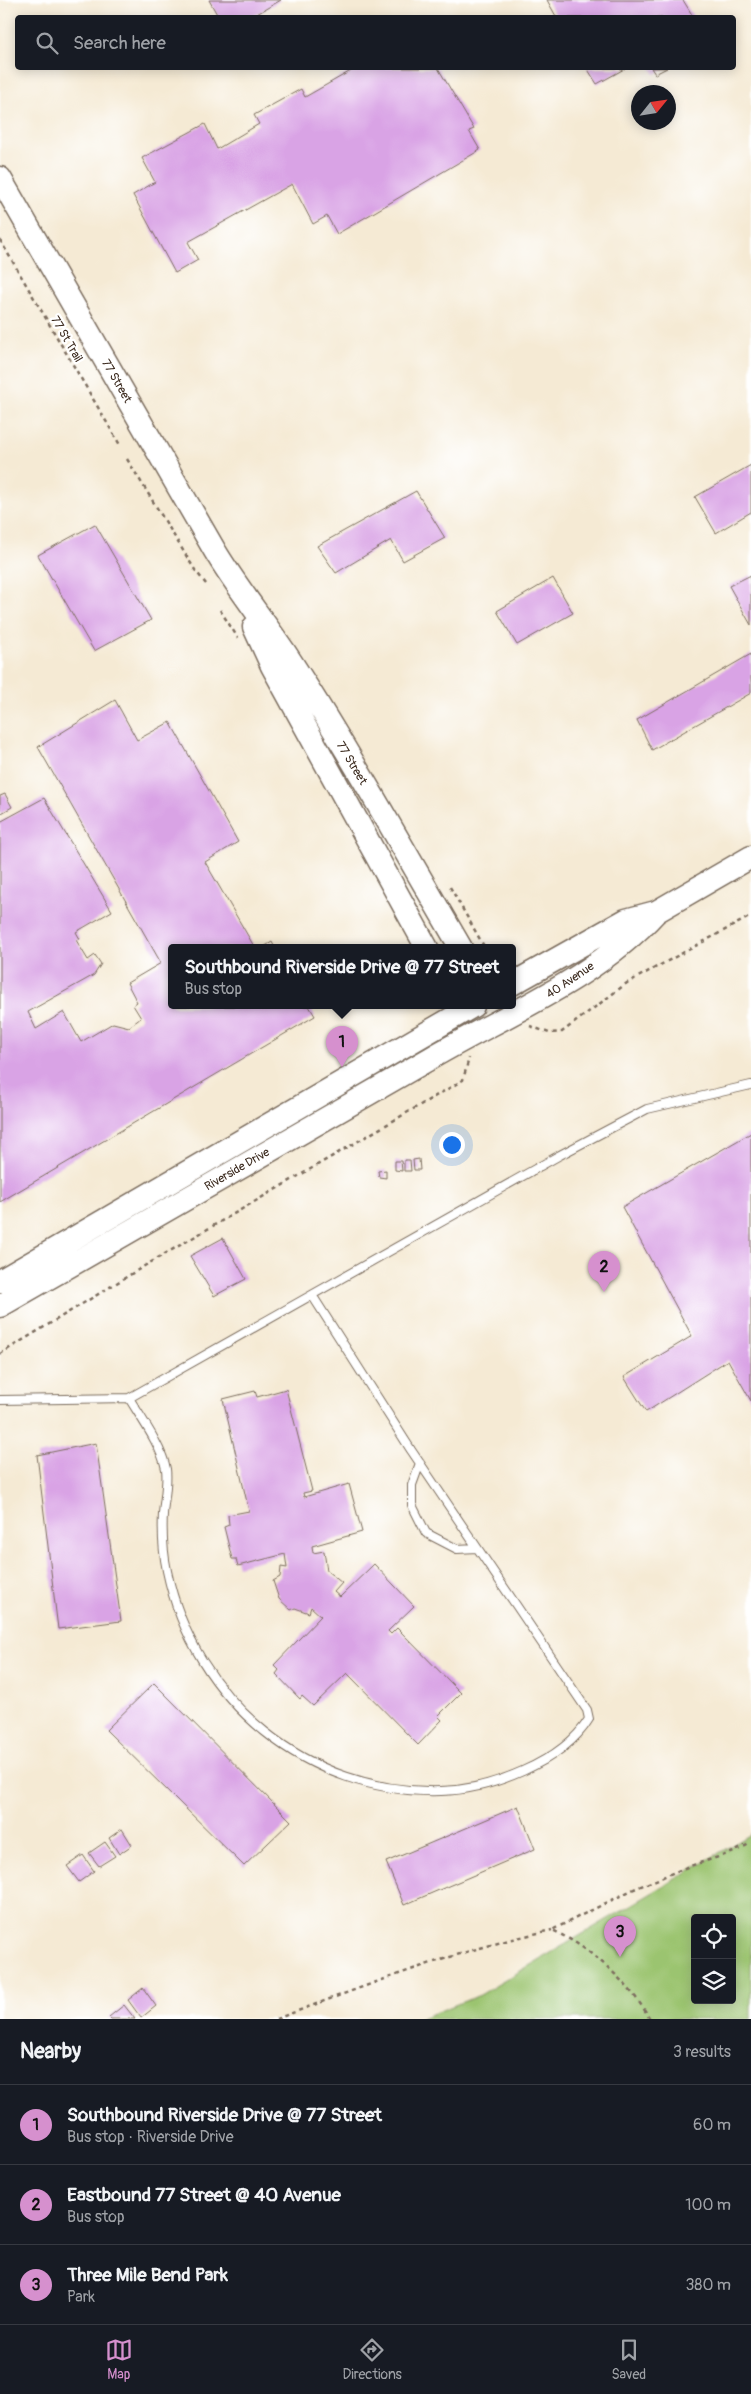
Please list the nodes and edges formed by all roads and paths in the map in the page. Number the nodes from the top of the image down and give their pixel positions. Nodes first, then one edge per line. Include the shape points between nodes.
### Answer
1 (0, 178) edge
2 (0, 240) edge
3 (120, 445) dead end
4 (127, 459) dead end
5 (234, 583) junction
6 (206, 584) dead end
7 (751, 857) edge
8 (450, 887) dead end
9 (656, 912) junction
10 (751, 916) edge
11 (425, 944) edge
12 (459, 944) edge
13 (483, 944) edge
14 (516, 982) edge
15 (516, 1006) edge
16 (463, 1009) edge
17 (465, 1009) edge
18 (497, 1013) edge
19 (524, 1023) dead end
20 (472, 1042) junction
21 (751, 1086) edge
22 (0, 1281) edge
23 (312, 1295) junction
24 (0, 1306) edge
25 (0, 1354) edge
26 (129, 1398) junction
27 (0, 1400) edge
28 (420, 1463) junction
29 (478, 1548) junction
30 (751, 1843) edge
31 (552, 1930) junction
32 (276, 2019) edge
33 (650, 2019) edge

1 - 5 main road, 77 Street
2 - 3 path, 77 St Trail
4 - 6 path
5 - 11 main road, 77 Street via 272,666
5 - 12 main road, 77 Street via 283,651
7 - 9 main road, 40 Avenue
8 - 13 path
9 - 14 main road, 40 Avenue via 626,920
9 - 15 main road, 40 Avenue via 635,935 553,993
10 - 19 path via 627,983 562,1032 549,1033
16 - 22 main road, Riverside Drive
17 - 20 main road
18 - 20 main road, 40 Avenue
20 - 24 main road, Riverside Drive
20 - 25 path via 463,1080
21 - 23 lane via 648,1109
23 - 26 lane
23 - 28 lane
26 - 27 lane
26 - 29 lane via 166,1468 164,1552 171,1586 198,1653 219,1686 243,1714 274,1740 303,1758 363,1782 391,1789 444,1791 485,1785 519,1772 550,1755 583,1729 589,1718 587,1710
28 - 29 lane
28 - 29 lane via 412,1485 412,1505 426,1533 457,1549
30 - 31 path via 634,1889
31 - 32 path via 516,1938 394,1977
31 - 33 path via 602,1962

